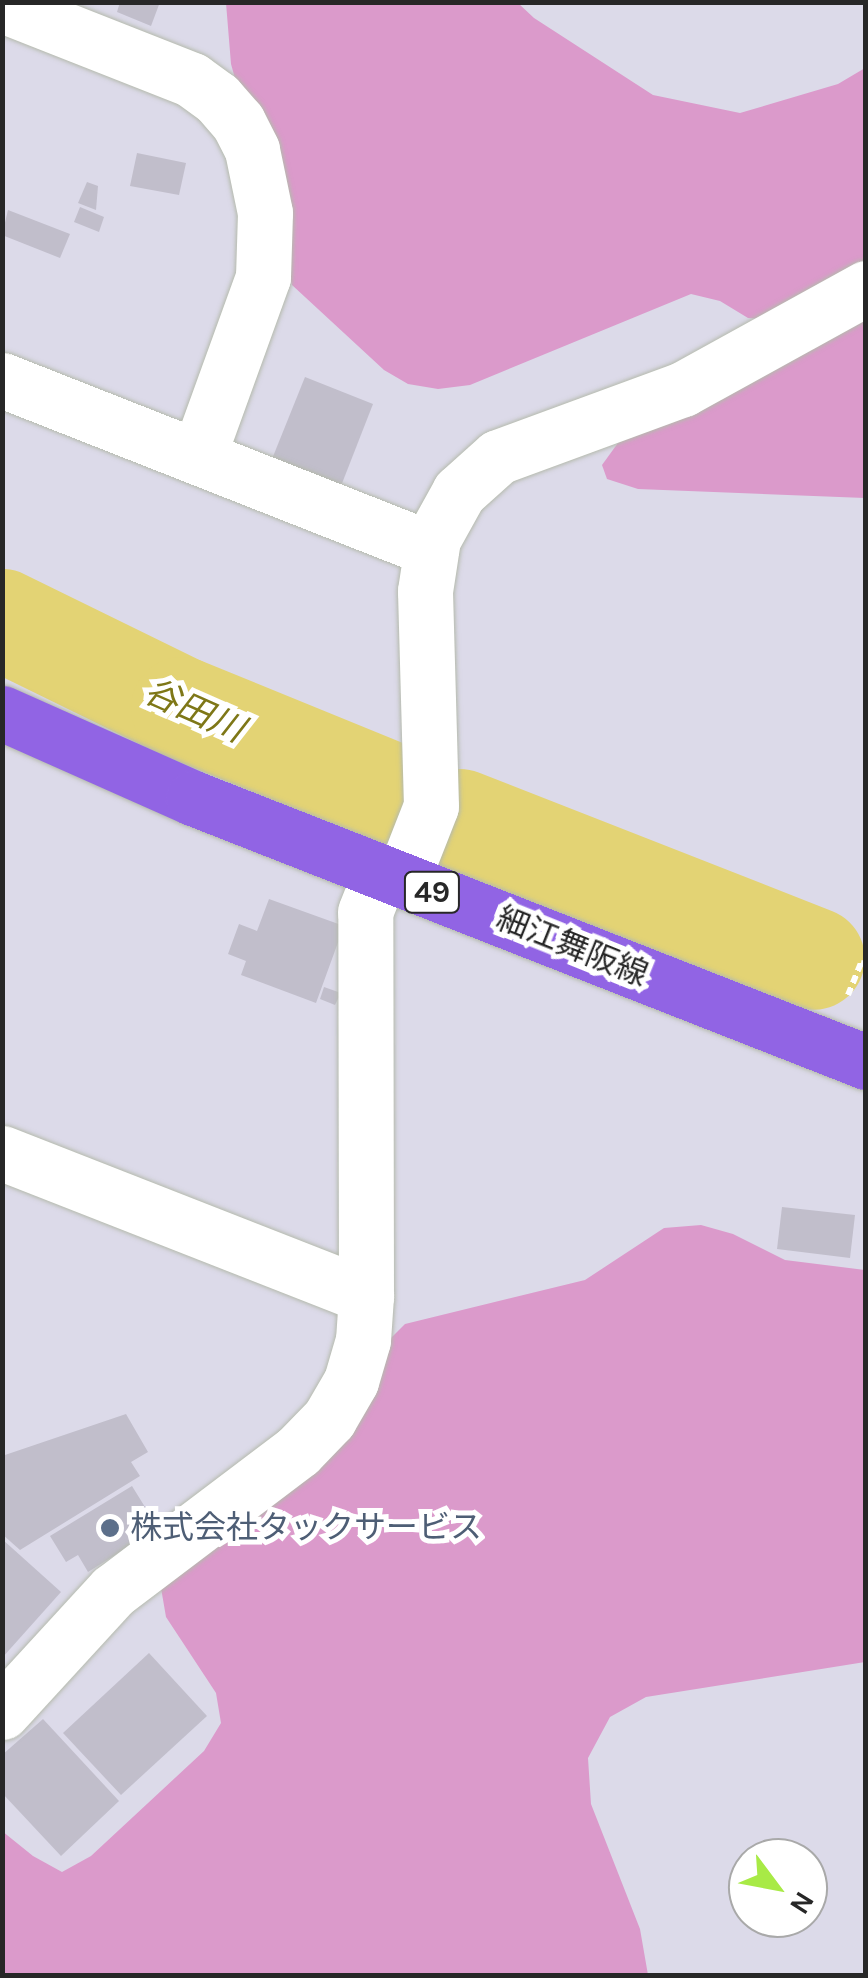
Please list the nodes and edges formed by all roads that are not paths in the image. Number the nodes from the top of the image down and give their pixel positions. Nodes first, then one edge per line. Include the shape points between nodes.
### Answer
1 (2, 6) edge
2 (866, 288) edge
3 (2, 380) edge
4 (198, 457) junction
5 (432, 549) junction
6 (2, 713) edge
7 (392, 876) junction
8 (866, 1062) edge
9 (2, 1154) edge
10 (366, 1296) junction
11 (2, 1712) edge

1 - 4 street via 192,80 228,110 252,150 265,213 264,277
2 - 5 street via 684,390 498,457 459,492
3 - 4 street
4 - 5 street
5 - 7 street via 425,591 431,806
6 - 7 main road, 細江舞阪線 / 49
7 - 8 main road, 細江舞阪線 / 49
7 - 10 street via 365,912
9 - 10 street
10 - 11 street via 363,1340 329,1419 298,1451 124,1581

